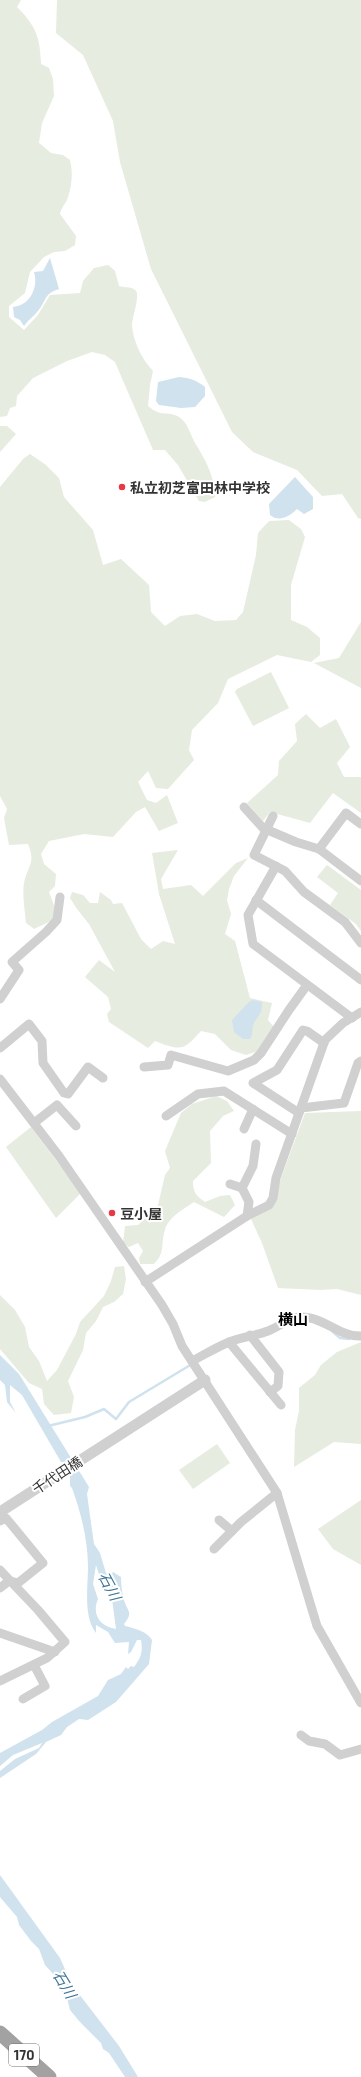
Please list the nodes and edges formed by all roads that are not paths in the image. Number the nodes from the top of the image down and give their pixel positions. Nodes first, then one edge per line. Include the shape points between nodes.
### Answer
1 (244, 807) dead end
2 (273, 816) dead end
3 (361, 824) edge
4 (267, 830) junction
5 (319, 848) junction
6 (276, 866) junction
7 (361, 881) edge
8 (60, 897) dead end
9 (256, 900) junction
10 (361, 943) edge
11 (361, 980) edge
12 (307, 985) junction
13 (0, 999) edge
14 (361, 1012) edge
15 (352, 1018) junction
16 (324, 1043) junction
17 (0, 1048) edge
18 (361, 1061) edge
19 (144, 1067) dead end
20 (104, 1078) dead end
21 (0, 1079) edge
22 (3, 1089) edge
23 (253, 1109) junction
24 (300, 1111) junction
25 (166, 1116) dead end
26 (34, 1123) junction
27 (76, 1126) dead end
28 (244, 1129) dead end
29 (292, 1134) junction
30 (256, 1144) dead end
31 (230, 1184) dead end
32 (242, 1188) junction
33 (247, 1216) junction
34 (145, 1282) junction
35 (250, 1335) junction
36 (361, 1336) edge
37 (229, 1342) junction
38 (192, 1361) junction
39 (205, 1380) junction
40 (270, 1392) junction
41 (281, 1405) dead end
42 (277, 1493) junction
43 (0, 1512) edge
44 (219, 1520) dead end
45 (0, 1522) edge
46 (232, 1531) junction
47 (214, 1549) dead end
48 (0, 1570) edge
49 (9, 1580) junction
50 (0, 1588) edge
51 (0, 1633) edge
52 (55, 1652) junction
53 (34, 1665) junction
54 (0, 1681) edge
55 (26, 1694) dead end
56 (361, 1703) edge
57 (301, 1735) dead end
58 (361, 1749) edge
59 (0, 2032) edge
60 (48, 2077) edge

1 - 4 street
2 - 4 street
3 - 5 street via 346,813
4 - 5 street
4 - 6 street via 254,855
5 - 7 street
6 - 9 street
6 - 10 street via 285,871 304,892 345,922
8 - 13 street via 57,920 12,962 19,970
9 - 11 street
9 - 12 street via 248,914 254,944
12 - 15 street
12 - 19 street via 254,1060 228,1071 172,1055 168,1065
14 - 15 street
15 - 16 street
16 - 24 street
16 - 24 street via 303,1030 277,1070 253,1083
17 - 20 street via 29,1024 42,1041 43,1063 64,1093 68,1094 88,1067
18 - 24 street via 344,1102
21 - 22 street
22 - 26 street
23 - 25 street via 224,1091 213,1091 198,1094
23 - 28 street
23 - 29 street
24 - 29 street
26 - 27 street via 56,1105
26 - 34 street via 91,1200
29 - 33 street via 276,1178 273,1198 269,1205
30 - 32 street via 253,1166
31 - 32 street
32 - 33 street via 249,1202
33 - 34 street
34 - 38 street via 173,1324 182,1346
35 - 36 street via 267,1331 290,1318 299,1316 327,1323 346,1335
35 - 37 street
35 - 40 street via 279,1372 278,1386
37 - 38 street
37 - 40 street
38 - 39 street
39 - 42 street
39 - 43 street, 千代田橋
40 - 41 street
42 - 46 street
42 - 56 street via 317,1626
44 - 46 street
45 - 49 street via 6,1518 43,1563 18,1583
46 - 47 street
48 - 49 street
49 - 50 street
49 - 52 street via 65,1642
51 - 52 street
52 - 53 street
53 - 54 street
53 - 55 street via 45,1686
57 - 58 street via 309,1741 325,1744 340,1755
59 - 60 highway, 170

